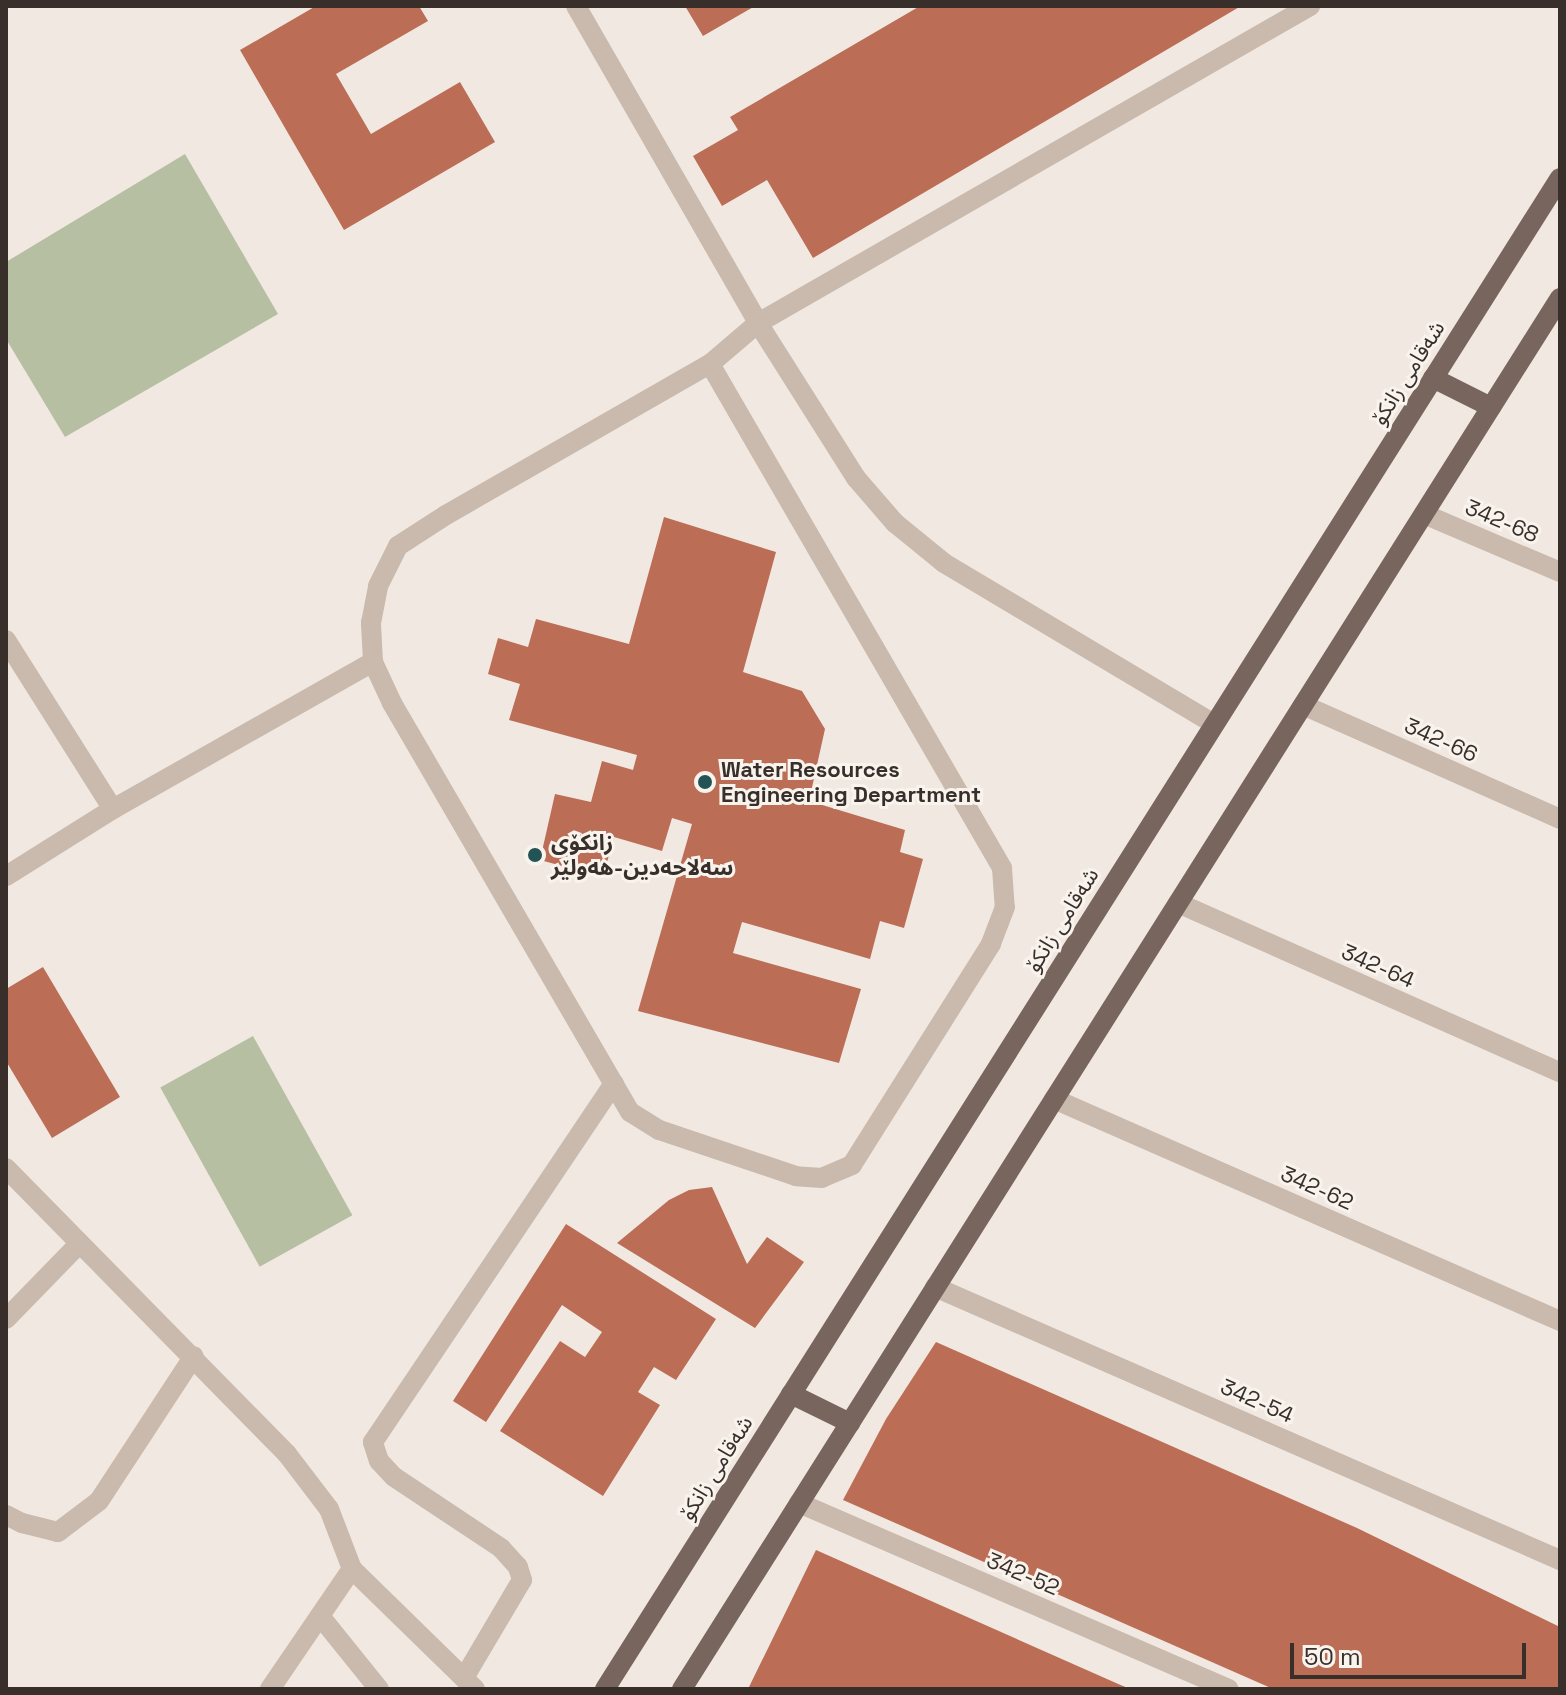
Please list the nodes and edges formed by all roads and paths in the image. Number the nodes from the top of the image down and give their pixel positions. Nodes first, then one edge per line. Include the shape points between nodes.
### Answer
1 (576, 6) edge
2 (1310, 6) edge
3 (1560, 178) edge
4 (1560, 298) edge
5 (1554, 321) edge
6 (758, 323) junction
7 (710, 364) junction
8 (1433, 378) junction
9 (1491, 407) junction
10 (1424, 514) junction
11 (1560, 572) edge
12 (6, 640) edge
13 (373, 662) junction
14 (1303, 705) junction
15 (1214, 724) junction
16 (113, 809) junction
17 (1560, 819) edge
18 (6, 876) edge
19 (1178, 903) junction
20 (1560, 1072) edge
21 (614, 1084) junction
22 (1054, 1099) junction
23 (6, 1168) edge
24 (79, 1244) junction
25 (935, 1287) junction
26 (6, 1319) edge
27 (1560, 1321) edge
28 (194, 1356) junction
29 (791, 1394) junction
30 (850, 1423) junction
31 (799, 1503) junction
32 (6, 1515) edge
33 (1560, 1560) edge
34 (352, 1569) junction
35 (320, 1616) junction
36 (469, 1684) edge
37 (270, 1689) edge
38 (379, 1689) edge
39 (605, 1689) edge
40 (682, 1689) edge
41 (1228, 1689) edge

1 - 6 street
2 - 6 street
3 - 8 main road, شەقامی زانکۆ
4 - 5 main road
5 - 9 main road
6 - 7 street
6 - 15 street via 856,478 895,523 944,563
7 - 13 street via 398,546 378,586 371,623
7 - 21 street via 977,820 1002,868 1005,907 991,944 852,1165 822,1178 796,1176 659,1130 630,1112
8 - 9 main road
8 - 15 main road, شەقامی زانکۆ
9 - 10 main road
10 - 11 street, 342-68
10 - 14 main road
12 - 16 street
13 - 16 street
13 - 21 street via 399,716
14 - 17 street, 342-66
14 - 19 main road
15 - 29 main road, شەقامی زانکۆ
16 - 18 street
19 - 20 street, 342-64
19 - 22 main road
21 - 36 street via 373,1442 379,1461 394,1477 501,1548 518,1567 522,1580
22 - 25 main road
22 - 27 street, 342-62
23 - 24 street
24 - 26 street
24 - 28 street
25 - 30 main road
25 - 33 street, 342-54
28 - 32 street via 99,1501 58,1532
28 - 34 street via 287,1454 329,1509
29 - 30 main road
29 - 39 main road, شەقامی زانکۆ
30 - 31 main road
31 - 40 main road
31 - 41 street, 342-52
34 - 35 street
34 - 36 street
35 - 37 street
35 - 38 street

